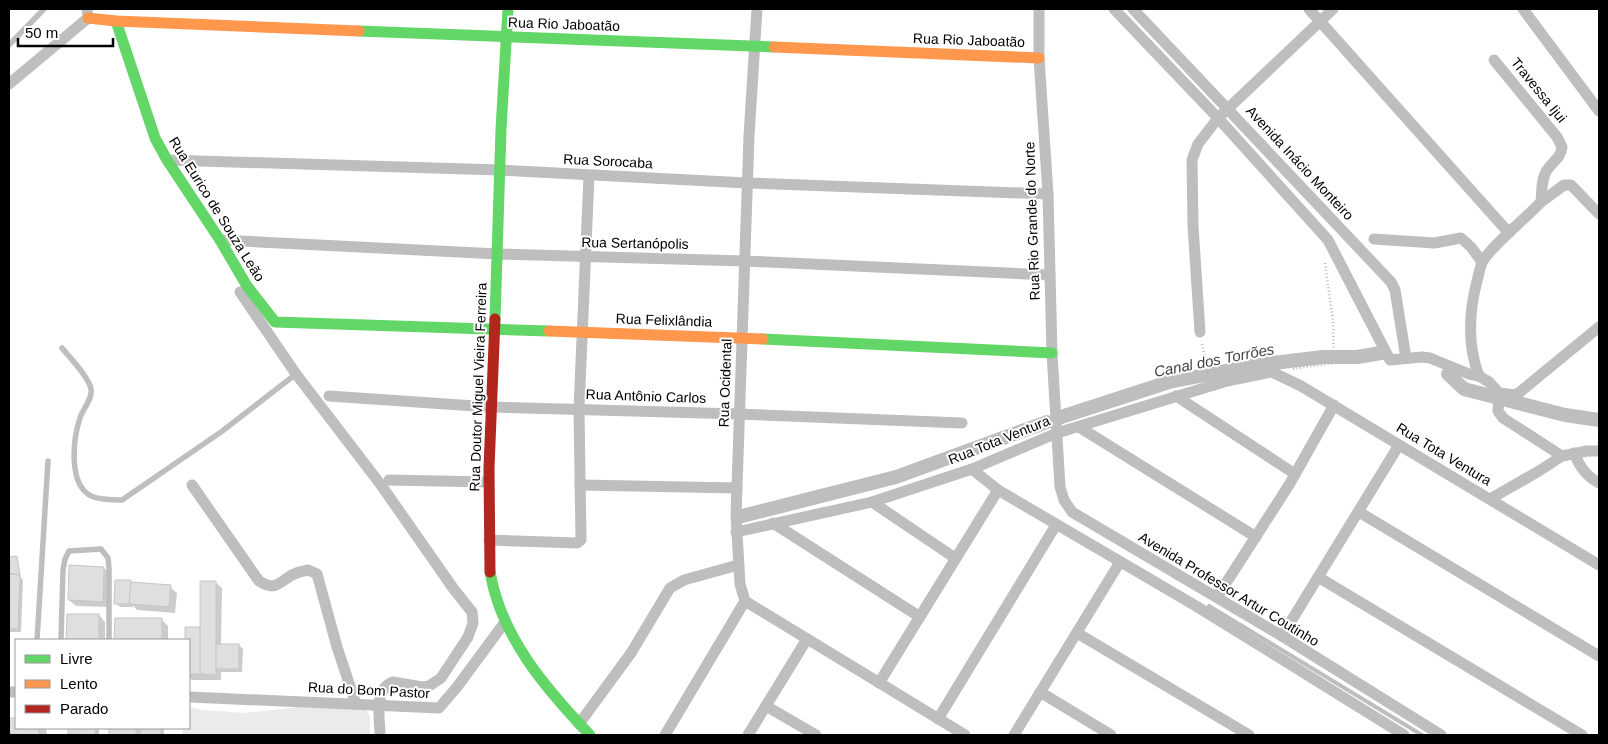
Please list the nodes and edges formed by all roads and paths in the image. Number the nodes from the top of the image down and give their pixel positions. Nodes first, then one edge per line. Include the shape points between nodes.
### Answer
1 (44, 9) edge
2 (508, 9) edge
3 (758, 9) edge
4 (1038, 9) edge
5 (1114, 9) edge
6 (1133, 9) edge
7 (1309, 9) edge
8 (1333, 9) edge
9 (1523, 9) edge
10 (88, 14) edge
11 (116, 21) junction
12 (1320, 22) junction
13 (506, 37) junction
14 (9, 45) edge
15 (756, 46) junction
16 (1039, 58) junction
17 (1494, 60) dead end
18 (9, 84) edge
19 (1228, 108) junction
20 (1599, 111) edge
21 (1218, 118) junction
22 (167, 160) junction
23 (499, 170) junction
24 (589, 176) junction
25 (747, 183) junction
26 (1048, 194) junction
27 (1542, 202) junction
28 (1599, 214) edge
29 (1509, 233) junction
30 (1374, 239) dead end
31 (220, 240) junction
32 (498, 254) junction
33 (585, 257) junction
34 (1325, 259) dead end
35 (745, 261) junction
36 (1482, 262) junction
37 (1050, 275) junction
38 (240, 292) dead end
39 (275, 322) joint
40 (1599, 326) edge
41 (495, 329) junction
42 (583, 332) junction
43 (1200, 332) joint
44 (742, 338) junction
45 (62, 348) dead end
46 (1052, 354) junction
47 (1406, 358) junction
48 (1390, 360) junction
49 (1334, 361) junction
50 (1207, 368) dead end
51 (1272, 372) junction
52 (296, 374) junction
53 (1479, 376) junction
54 (1499, 395) junction
55 (329, 396) dead end
56 (1176, 396) junction
57 (1334, 405) junction
58 (490, 407) junction
59 (579, 409) junction
60 (739, 414) junction
61 (962, 423) dead end
62 (1079, 427) junction
63 (1057, 433) junction
64 (1399, 445) junction
65 (1599, 451) edge
66 (1574, 453) junction
67 (1562, 456) junction
68 (48, 461) dead end
69 (972, 469) junction
70 (1295, 474) junction
71 (388, 480) dead end
72 (488, 482) junction
73 (1599, 483) edge
74 (192, 485) dead end
75 (580, 485) junction
76 (737, 488) junction
77 (998, 490) junction
78 (1490, 499) junction
79 (872, 502) junction
80 (1359, 512) junction
81 (773, 523) junction
82 (1056, 525) junction
83 (736, 532) junction
84 (1256, 537) junction
85 (489, 540) junction
86 (955, 558) junction
87 (1120, 562) junction
88 (1599, 565) edge
89 (738, 566) junction
90 (1318, 577) junction
91 (1218, 597) junction
92 (745, 601) junction
93 (920, 617) junction
94 (505, 622) junction
95 (1077, 633) junction
96 (1282, 636) junction
97 (37, 639) edge
98 (62, 639) edge
99 (109, 639) edge
100 (807, 639) junction
101 (1599, 656) edge
102 (879, 683) junction
103 (1040, 692) junction
104 (190, 697) edge
105 (356, 704) junction
106 (378, 705) junction
107 (766, 706) junction
108 (938, 719) junction
109 (579, 724) junction
110 (380, 735) edge
111 (590, 735) edge
112 (665, 735) edge
113 (748, 735) edge
114 (816, 735) edge
115 (965, 735) edge
116 (1014, 735) edge
117 (1111, 735) edge
118 (1249, 735) edge
119 (1404, 735) edge
120 (1440, 735) edge
121 (1582, 735) edge

1 - 14 lane
2 - 13 street, Rua Doutor Miguel Vieira Ferreira
3 - 15 street, Rua Ocidental
4 - 16 street, Rua Rio Grande do Norte
5 - 21 street
6 - 19 street, Avenida Inácio Monteiro
7 - 12 street
8 - 12 street
9 - 20 street
10 - 11 street, Rua Rio Jaboatão
10 - 18 street
11 - 13 street, Rua Rio Jaboatão
11 - 22 street, Rua Eurico de Souza Leão via 155,138
12 - 19 street
12 - 29 street
13 - 15 street, Rua Rio Jaboatão
13 - 23 street, Rua Doutor Miguel Vieira Ferreira
15 - 16 street, Rua Rio Jaboatão
15 - 25 street, Rua Ocidental
16 - 26 street, Rua Rio Grande do Norte
17 - 27 street, Travessa Ijui via 1562,146 1560,157 1547,169 1544,177
19 - 21 street
19 - 47 street, Avenida Inácio Monteiro via 1391,282
21 - 43 street via 1202,137 1192,160
21 - 48 street via 1328,240
22 - 23 street, Rua Sorocaba
22 - 31 street, Rua Eurico de Souza Leão
23 - 24 street, Rua Sorocaba
23 - 32 street, Rua Doutor Miguel Vieira Ferreira
24 - 25 street, Rua Sorocaba
24 - 33 street
25 - 26 street, Rua Sorocaba
25 - 35 street, Rua Ocidental
26 - 37 street, Rua Rio Grande do Norte
27 - 28 street via 1568,184
27 - 29 street
29 - 36 street
30 - 36 street via 1434,243 1460,238
31 - 32 street, Rua Sertanópolis
31 - 39 street, Rua Eurico de Souza Leão via 246,286
32 - 33 street, Rua Sertanópolis
32 - 41 street, Rua Doutor Miguel Vieira Ferreira
33 - 35 street, Rua Sertanópolis
33 - 42 street
34 - 49 path via 1333,321
35 - 37 street, Rua Sertanópolis
35 - 44 street, Rua Ocidental
36 - 53 street via 1470,315
37 - 46 street, Rua Rio Grande do Norte
38 - 52 street
39 - 41 street, Rua Felixlândia
40 - 54 street via 1515,396
41 - 42 street, Rua Felixlândia
41 - 58 street, Rua Doutor Miguel Vieira Ferreira
42 - 44 street, Rua Felixlândia
42 - 59 street
43 - 50 path
44 - 46 street, Rua Felixlândia
44 - 60 street, Rua Ocidental
45 - 52 lane via 85,376 91,389 77,427 74,467 79,485 92,496 109,500 122,500 221,432
46 - 63 street, Rua Rio Grande do Norte
47 - 48 street
47 - 53 street via 1430,358
48 - 49 path
49 - 51 path
51 - 56 street, Rua Tota Ventura
51 - 57 street, Rua Tota Ventura
52 - 106 street via 381,485 474,617 468,637 441,678 422,688 393,682 388,684
53 - 54 street via 1489,382
54 - 67 street via 1498,411 1503,418
55 - 58 street, Rua Antônio Carlos
56 - 62 street, Rua Tota Ventura
56 - 70 street
57 - 64 street, Rua Tota Ventura
57 - 70 street
58 - 59 street, Rua Antônio Carlos
58 - 72 street, Rua Doutor Miguel Vieira Ferreira
59 - 60 street, Rua Antônio Carlos
59 - 75 street
60 - 61 street, Rua Antônio Carlos
60 - 76 street, Rua Ocidental
62 - 63 street, Rua Tota Ventura
62 - 84 street
63 - 69 street, Rua Tota Ventura
63 - 91 street, Avenida Professor Artur Coutinho via 1060,488 1072,512
64 - 78 street, Rua Tota Ventura
64 - 80 street
65 - 66 street
66 - 67 street
66 - 73 street via 1584,472
67 - 78 street
68 - 97 lane
69 - 77 street
69 - 79 street, Rua Tota Ventura
70 - 84 street
71 - 72 street
72 - 85 street, Rua Doutor Miguel Vieira Ferreira
74 - 105 street via 259,581 276,586 294,574 308,570 317,574
75 - 76 street
75 - 85 street via 581,534 577,543
76 - 83 street, Rua Ocidental
77 - 82 street
77 - 86 street
78 - 88 street, Rua Tota Ventura
79 - 81 street, Rua Tota Ventura
79 - 86 street
80 - 90 street
80 - 101 street
81 - 83 street, Rua Tota Ventura
81 - 93 street
82 - 87 street
82 - 108 street
83 - 89 street, Rua Ocidental
84 - 91 street
85 - 94 street, Rua Doutor Miguel Vieira Ferreira via 489,566
86 - 93 street
87 - 95 street
87 - 119 street
89 - 92 street, Rua Ocidental
89 - 109 street via 684,580 670,588 631,653
90 - 96 street
90 - 121 street
91 - 96 street, Avenida Professor Artur Coutinho
92 - 100 street
92 - 112 street
93 - 102 street
94 - 106 street, Rua do Bom Pastor via 438,708
94 - 109 street, Rua Doutor Miguel Vieira Ferreira via 530,665
95 - 103 street
95 - 118 street
96 - 120 street, Avenida Professor Artur Coutinho
98 - 99 lane via 65,559 69,552 101,549 108,558
100 - 102 street
100 - 107 street
102 - 108 street
103 - 116 street
103 - 117 street
104 - 105 street, Rua do Bom Pastor
105 - 106 street, Rua do Bom Pastor
106 - 110 street
107 - 113 street
107 - 114 street
108 - 115 street
109 - 111 street, Rua Doutor Miguel Vieira Ferreira

